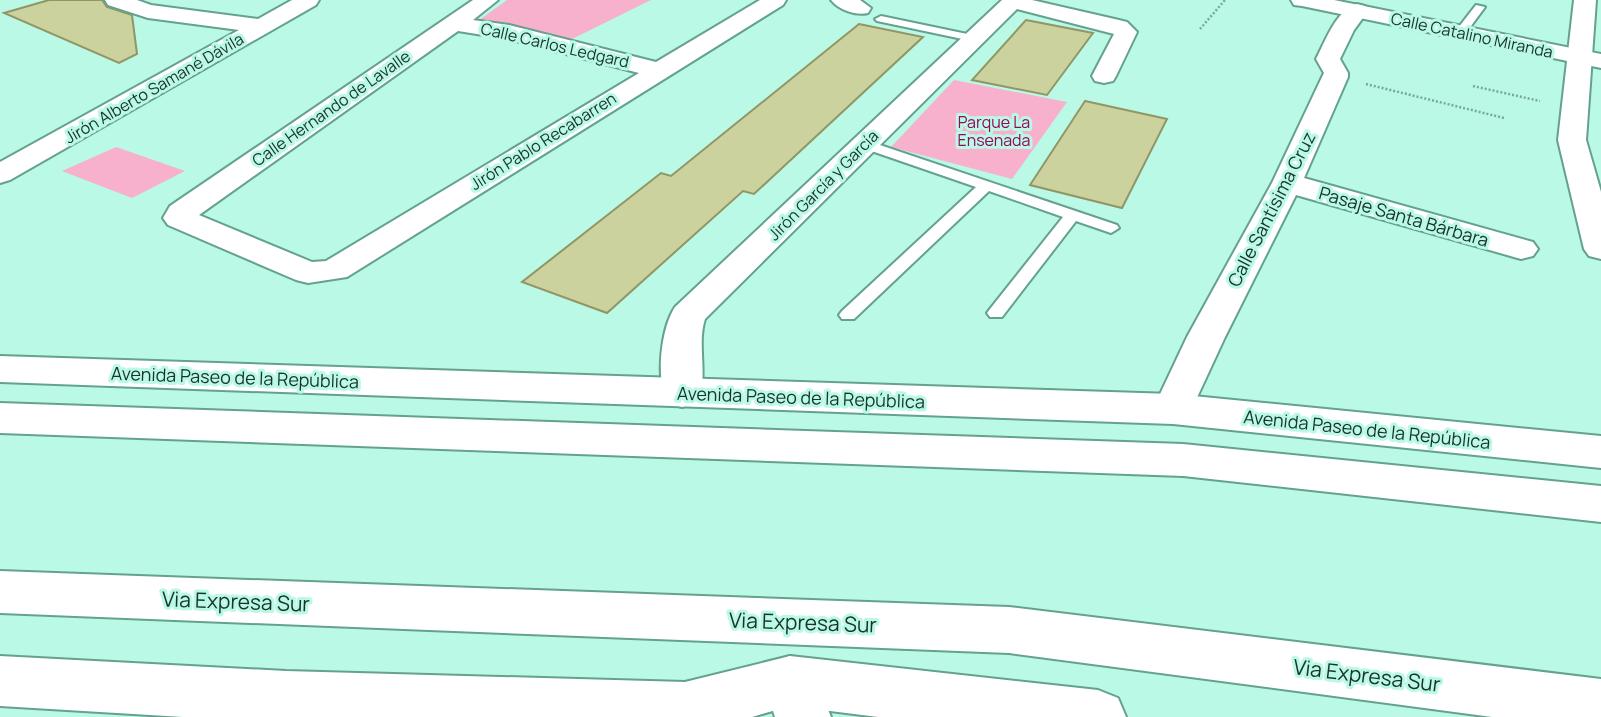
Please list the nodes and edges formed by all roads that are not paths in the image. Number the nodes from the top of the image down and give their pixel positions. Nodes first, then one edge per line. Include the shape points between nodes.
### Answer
1 (116, 0) edge
2 (308, 0) edge
3 (487, 0) edge
4 (775, 0) edge
5 (1303, 0) edge
6 (1585, 0) edge
7 (1014, 1) edge
8 (1480, 8) dead end
9 (1357, 11) junction
10 (881, 19) dead end
11 (453, 23) junction
12 (262, 26) junction
13 (1461, 32) junction
14 (972, 38) junction
15 (1590, 59) edge
16 (657, 70) junction
17 (1104, 76) dead end
18 (865, 144) junction
19 (7, 166) edge
20 (1287, 183) junction
21 (986, 186) junction
22 (1073, 215) junction
23 (1111, 228) dead end
24 (1521, 249) dead end
25 (1601, 249) edge
26 (309, 274) joint
27 (996, 313) dead end
28 (848, 315) dead end
29 (0, 369) edge
30 (682, 393) junction
31 (1173, 409) junction
32 (0, 418) edge
33 (1601, 452) edge
34 (1601, 504) edge
35 (0, 592) edge
36 (0, 681) edge
37 (796, 699) edge
38 (1601, 705) edge
39 (1098, 717) edge

1 - 12 main road via 148,11
2 - 12 main road, Jirón Alberto Samané Dávila
3 - 11 main road, Calle Hernando de Lavalle
4 - 16 main road, Jirón Pablo Recabarren
5 - 9 main road, Calle Catalino Miranda
6 - 15 main road
7 - 14 main road, Jirón García y García
7 - 17 main road via 1126,32
8 - 13 lane
9 - 13 main road, Calle Catalino Miranda
9 - 20 main road, Calle Santísima Cruz via 1328,59 1335,77
10 - 14 lane
11 - 16 main road, Calle Carlos Ledgard via 509,32
11 - 26 main road, Calle Hernando de Lavalle via 181,213 179,218
12 - 19 main road, Jirón Alberto Samané Dávila
13 - 15 main road, Calle Catalino Miranda
14 - 18 main road, Jirón García y García
15 - 25 main road via 1575,109 1572,139
16 - 26 main road, Jirón Pablo Recabarren via 335,270
18 - 21 lane
18 - 30 main road, Jirón García y García via 688,316 682,331
20 - 24 main road, Pasaje Santa Bárbara
20 - 31 main road, Calle Santísima Cruz
21 - 22 lane
21 - 28 lane
22 - 23 lane
22 - 27 lane
29 - 30 main road, Avenida Paseo de la República
30 - 31 main road, Avenida Paseo de la República
31 - 33 main road, Avenida Paseo de la República
32 - 34 main road via 1183,460
35 - 38 main road, Via Expresa Sur via 1010,630
36 - 37 main road via 286,697 685,709
37 - 39 main road

